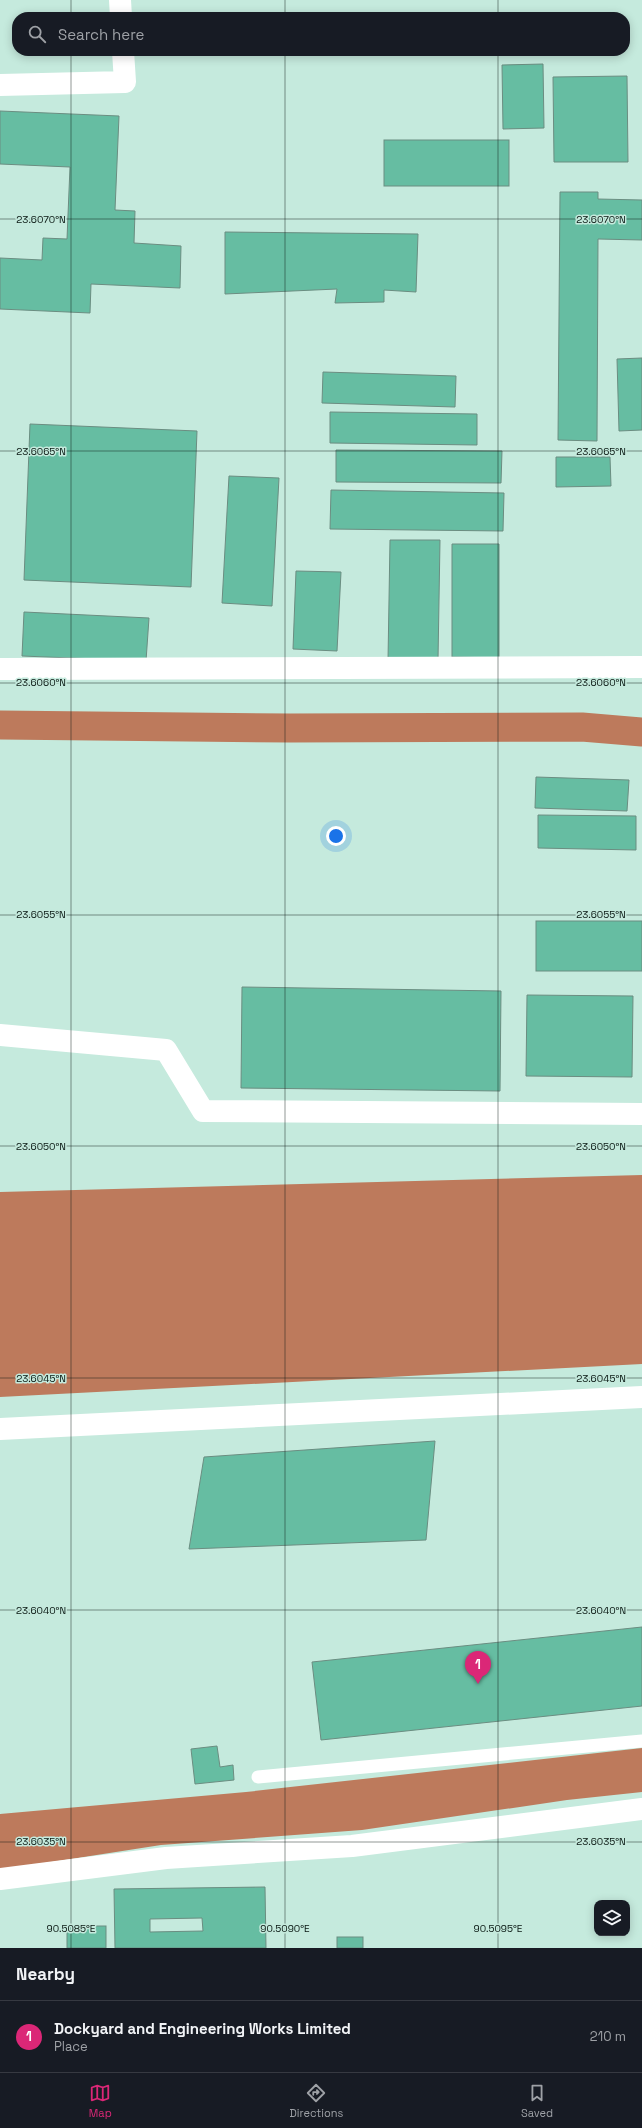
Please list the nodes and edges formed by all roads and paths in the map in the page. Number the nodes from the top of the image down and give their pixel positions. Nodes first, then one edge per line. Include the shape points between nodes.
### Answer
1 (120, 0) edge
2 (121, 12) edge
3 (123, 56) edge
4 (0, 85) edge
5 (642, 667) edge
6 (0, 669) edge
7 (0, 1035) edge
8 (642, 1114) edge
9 (642, 1397) edge
10 (0, 1429) edge
11 (642, 1741) edge
12 (258, 1777) dead end
13 (642, 1810) edge
14 (0, 1879) edge

1 - 2 street
3 - 4 street via 125,82
5 - 6 street
7 - 8 street via 166,1050 203,1111
9 - 10 street
11 - 12 lane
13 - 14 street via 352,1846 166,1858

